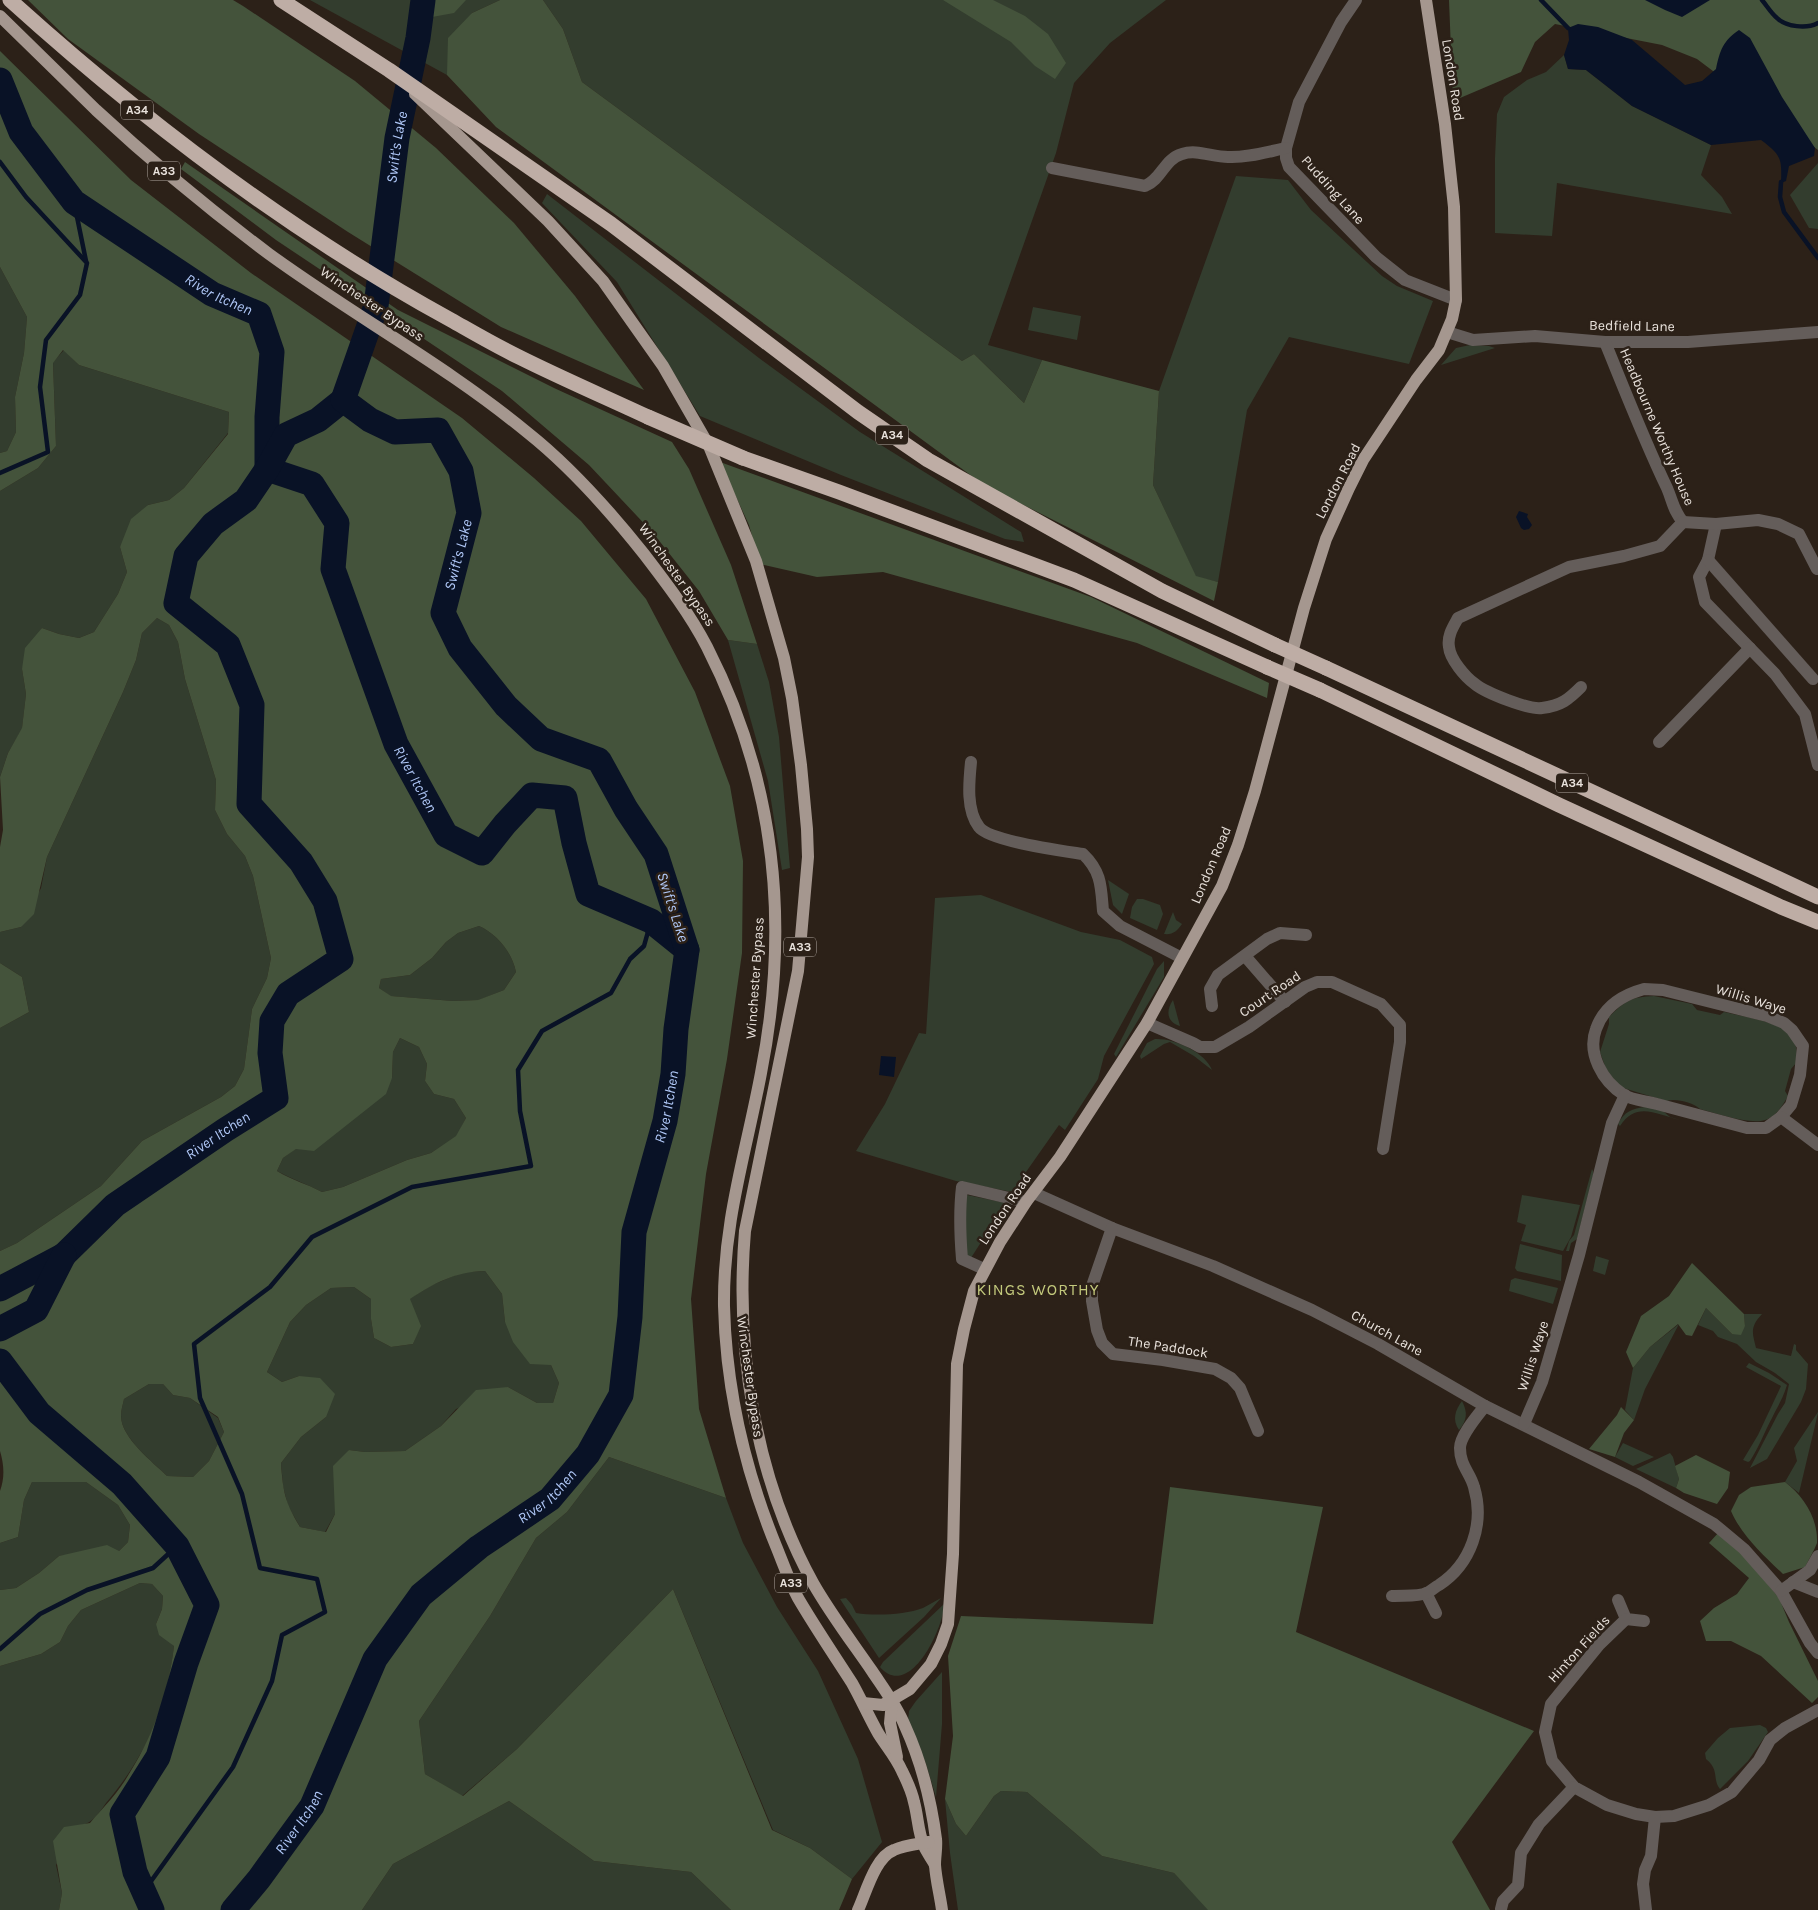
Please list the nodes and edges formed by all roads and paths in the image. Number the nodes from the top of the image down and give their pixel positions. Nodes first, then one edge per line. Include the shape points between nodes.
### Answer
1 (10, 0) edge
2 (281, 0) edge
3 (1356, 0) edge
4 (1426, 0) edge
5 (0, 16) edge
6 (389, 70) junction
7 (1286, 148) junction
8 (1052, 168) dead end
9 (1456, 300) junction
10 (1448, 332) junction
11 (1818, 332) edge
12 (1605, 342) junction
13 (1683, 522) junction
14 (1716, 524) junction
15 (1708, 560) junction
16 (1817, 569) edge
17 (1750, 648) junction
18 (1813, 679) dead end
19 (1581, 686) dead end
20 (1659, 742) dead end
21 (971, 762) dead end
22 (1818, 765) edge
23 (1818, 897) edge
24 (1818, 922) edge
25 (1306, 935) dead end
26 (1245, 956) junction
27 (1182, 958) junction
28 (1285, 1002) junction
29 (1212, 1006) dead end
30 (1147, 1024) junction
31 (1624, 1095) junction
32 (1781, 1117) junction
33 (1818, 1145) edge
34 (1383, 1149) dead end
35 (1030, 1198) junction
36 (1112, 1228) junction
37 (984, 1270) junction
38 (1485, 1406) junction
39 (1524, 1424) junction
40 (1258, 1431) dead end
41 (1818, 1556) edge
42 (1793, 1582) junction
43 (1781, 1591) junction
44 (1818, 1592) edge
45 (1426, 1594) junction
46 (1392, 1596) dead end
47 (1618, 1600) dead end
48 (1436, 1613) dead end
49 (1626, 1619) junction
50 (1644, 1621) dead end
51 (1818, 1653) edge
52 (892, 1700) junction
53 (863, 1704) junction
54 (1818, 1710) edge
55 (898, 1764) junction
56 (1574, 1787) junction
57 (1655, 1817) junction
58 (936, 1840) junction
59 (922, 1843) junction
60 (936, 1865) junction
61 (1501, 1909) edge
62 (858, 1910) edge
63 (942, 1910) edge
64 (1646, 1910) edge

1 - 24 highway, A34, bridge via 154,124 211,167 348,260 518,357 743,458 1074,580 1320,690 1559,805
2 - 6 highway, Winchester Bypass / A34
3 - 7 street, Pudding Lane via 1341,22 1300,102
4 - 9 main road, London Road via 1454,207
5 - 53 main road, Winchester Bypass / A33 via 99,112 200,201 268,253 512,420 546,449 597,497 644,554 707,648 738,719 754,769 768,832 776,901 770,1025 726,1243 724,1309 734,1405 766,1522 794,1591
6 - 23 highway, A34, bridge via 611,224 858,412 928,460 1162,591
6 - 52 main road, Winchester Bypass / A33 via 548,221 603,281 663,366 709,446 756,561 792,698 808,856 798,971 745,1231 742,1317 750,1392 774,1495 814,1583
7 - 8 street via 1228,157 1182,153 1171,159 1161,174 1145,186
7 - 9 street, Pudding Lane via 1289,167 1376,257 1405,280
9 - 10 main road, London Road
10 - 12 street, Bedfield Lane via 1473,340 1535,336
10 - 27 main road, London Road via 1363,460 1326,539 1238,845 1222,886
11 - 12 street, Bedfield Lane via 1688,342
12 - 13 street, Headbourne Worthy House via 1676,514
13 - 14 street, Headbourne Worthy House
13 - 19 street, Headbourne Worthy House via 1660,546 1569,567 1458,618 1449,635 1448,647 1454,660 1475,684 1515,703 1540,709 1554,706 1566,701
14 - 15 street
14 - 16 street, Headbourne Worthy House via 1758,520 1778,524 1799,534
15 - 17 street via 1699,577 1706,602
15 - 18 street
17 - 20 street
17 - 22 street via 1775,674 1805,714
21 - 27 street via 970,803 980,830 1010,840 1083,854 1099,875 1103,911 1120,926
25 - 26 street via 1280,933
26 - 28 street
26 - 29 street via 1218,976 1210,989
27 - 30 main road, London Road
28 - 30 street, Court Road via 1215,1047 1200,1048
28 - 34 street, Court Road via 1305,987 1317,982 1332,982 1381,1004 1400,1024
30 - 35 main road, London Road
31 - 32 street, Willis Waye via 1746,1128 1766,1128
31 - 32 street, Willis Waye via 1599,1068 1593,1043 1598,1022 1606,1010 1628,993 1644,988 1663,990 1767,1016 1792,1030 1803,1046 1800,1075 1791,1105
31 - 39 street, Willis Waye via 1612,1123 1579,1255 1542,1382
32 - 33 street
35 - 36 street, Church Lane
35 - 37 main road, London Road
35 - 37 street, Church Lane via 962,1187 959,1204 962,1260
36 - 38 street, Church Lane via 1212,1266 1312,1310
36 - 40 street, The Paddock via 1092,1286 1097,1330 1102,1343 1114,1354 1215,1369 1240,1388
37 - 52 main road, London Road via 974,1291 957,1364 953,1554 948,1624 931,1664 910,1689
38 - 39 street, Church Lane
38 - 45 street via 1460,1446 1461,1463 1474,1486 1476,1498 1477,1529 1472,1546 1449,1578
39 - 43 street, Church Lane via 1714,1524 1744,1549
41 - 42 street via 1810,1570
42 - 43 street
42 - 44 street
43 - 51 street, Church Lane
45 - 46 street
45 - 48 street
47 - 49 street, Hinton Fields
49 - 50 street, Hinton Fields
49 - 56 street, Hinton Fields via 1599,1645 1551,1704 1545,1732 1552,1761
52 - 53 main road, London Road via 883,1705
52 - 55 main road via 890,1723
52 - 58 main road, A33 via 920,1764
53 - 55 main road, A33
54 - 57 street, Hinton Fields via 1770,1740 1759,1760 1732,1792 1704,1807 1674,1816
55 - 59 main road, A33 via 914,1798
56 - 57 street, Hinton Fields via 1607,1805
56 - 61 street via 1539,1824 1521,1853 1518,1884
57 - 64 street via 1651,1856 1643,1884
58 - 59 main road
58 - 60 main road, A33
59 - 60 main road, A33
59 - 62 main road via 892,1850 882,1858
60 - 63 main road, A33

